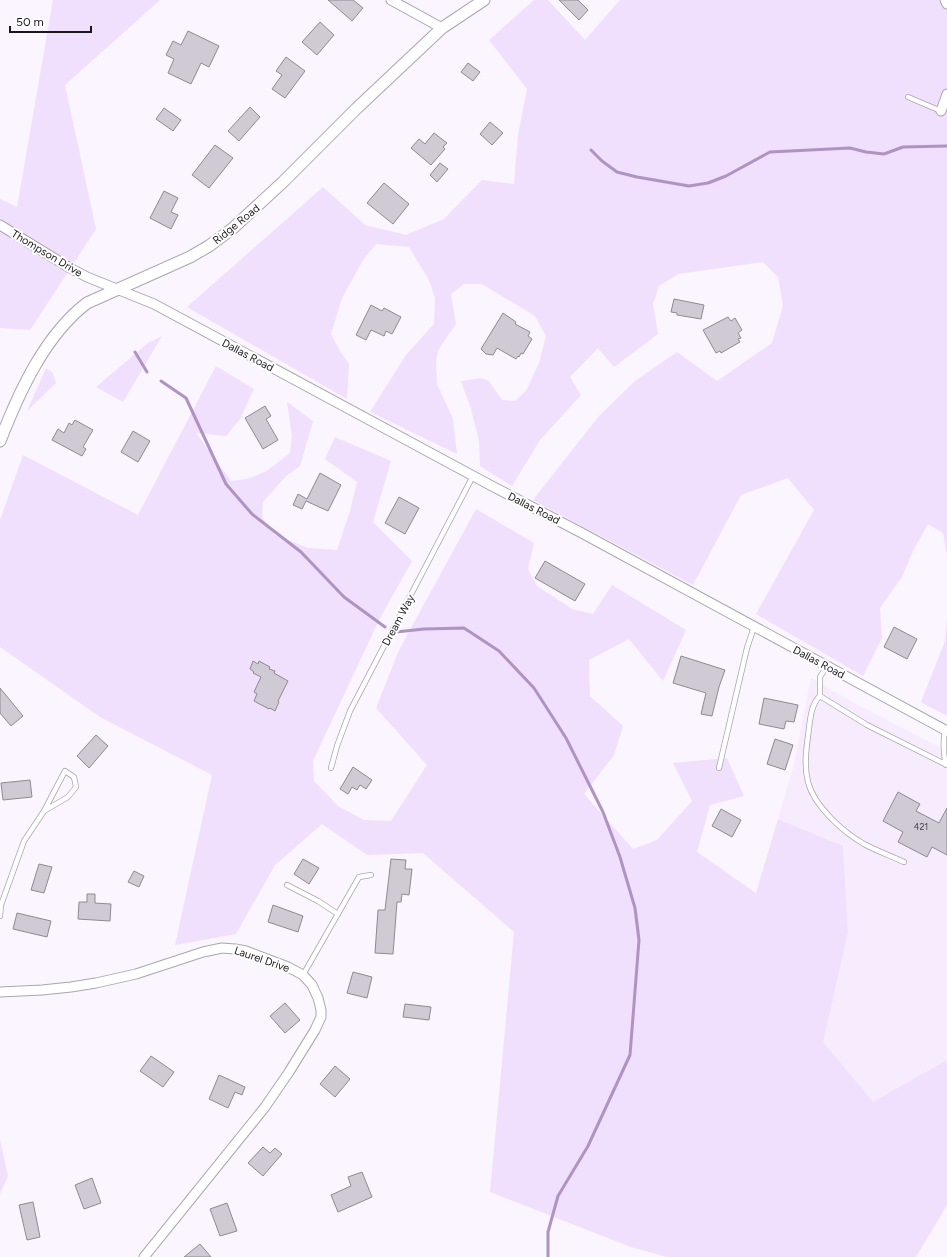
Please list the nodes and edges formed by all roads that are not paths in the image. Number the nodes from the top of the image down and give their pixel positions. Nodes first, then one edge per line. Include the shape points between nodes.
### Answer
1 (391, 0) edge
2 (484, 0) edge
3 (945, 0) edge
4 (947, 4) edge
5 (442, 28) junction
6 (947, 94) edge
7 (908, 97) dead end
8 (941, 111) joint
9 (0, 225) edge
10 (118, 289) junction
11 (0, 441) edge
12 (473, 476) junction
13 (754, 627) junction
14 (827, 666) junction
15 (820, 696) junction
16 (946, 731) edge
17 (947, 765) edge
18 (331, 768) dead end
19 (719, 768) dead end
20 (44, 811) junction
21 (904, 862) dead end
22 (371, 875) dead end
23 (288, 885) dead end
24 (338, 914) junction
25 (0, 916) edge
26 (303, 975) junction
27 (0, 992) edge
28 (144, 1257) edge

1 - 5 street
2 - 5 street, Ridge Road
3 - 4 street
5 - 10 street, Ridge Road via 232,229 190,257
6 - 8 street
7 - 8 lane
9 - 10 street, Thompson Drive via 70,268
10 - 11 street, Ridge Road via 87,303 64,323 37,364
10 - 12 street, Dallas Road via 154,304
12 - 13 street, Dallas Road
12 - 18 lane, Dream Way via 350,711
13 - 14 street, Dallas Road
13 - 19 lane
14 - 15 lane via 820,677
14 - 16 street, Dallas Road
15 - 17 lane via 867,726
15 - 21 lane via 815,700 811,714 805,759 808,782 814,797 845,831 864,844
16 - 17 lane via 943,742
20 - 20 lane via 60,780 66,771 74,777 76,787 68,798
20 - 25 lane via 24,841 1,905
22 - 24 lane via 359,877
23 - 24 lane
24 - 26 lane
26 - 27 street, Laurel Drive via 257,955 222,948 136,974 96,983
26 - 28 street, Laurel Drive via 312,985 321,1010 315,1030 265,1107

